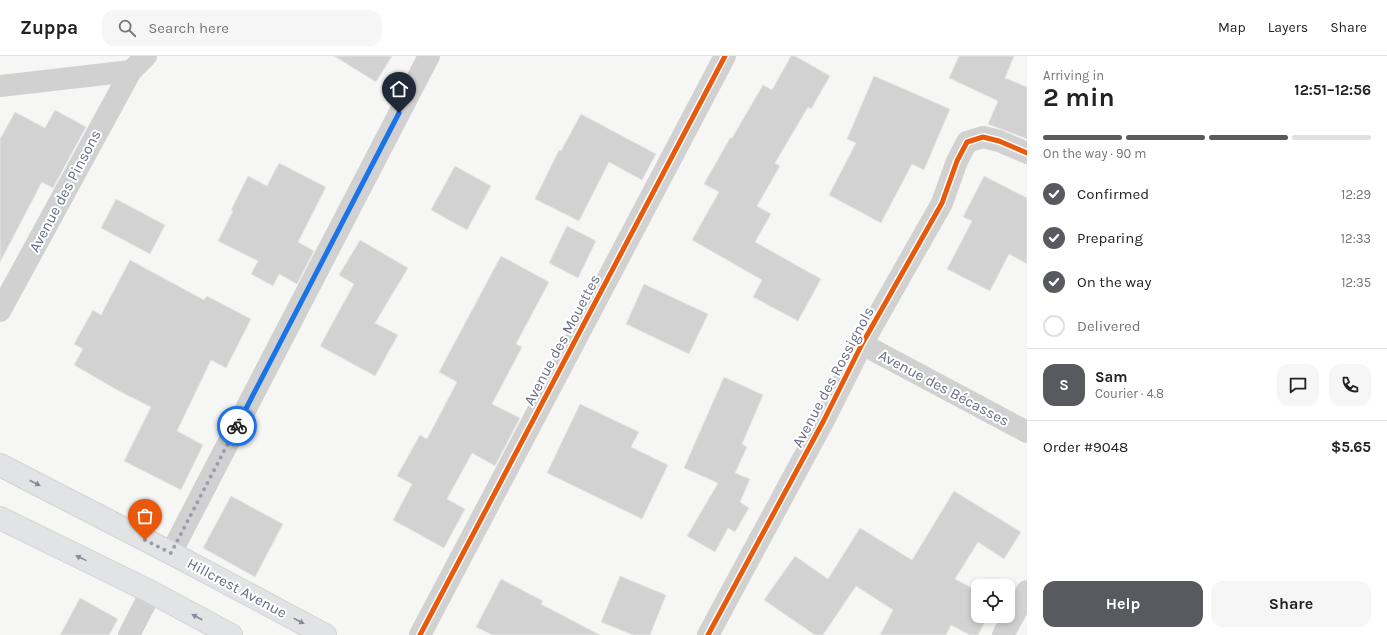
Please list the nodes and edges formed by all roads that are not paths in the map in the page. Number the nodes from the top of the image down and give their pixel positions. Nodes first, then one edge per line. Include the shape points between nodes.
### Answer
1 (429, 56) edge
2 (725, 56) edge
3 (138, 63) edge
4 (0, 86) edge
5 (1027, 153) edge
6 (0, 311) edge
7 (862, 344) junction
8 (1027, 432) edge
9 (0, 465) edge
10 (0, 518) edge
11 (171, 553) junction
12 (1027, 590) edge
13 (151, 592) junction
14 (129, 635) edge
15 (231, 635) edge
16 (325, 635) edge
17 (420, 635) edge
18 (708, 635) edge
19 (1003, 635) edge

1 - 11 street
2 - 17 street, Avenue des Mouettes
3 - 4 street, Avenue des Pinsons
3 - 6 street, Avenue des Pinsons
5 - 7 street, Avenue des Rossignols via 999,140 983,137 967,142 957,161 942,203
7 - 8 street, Avenue des Bécasses
7 - 18 street, Avenue des Rossignols via 821,427
9 -> 11 main road, Hillcrest Avenue
13 -> 10 main road
11 -> 16 main road, Hillcrest Avenue
12 - 19 street
13 - 14 street
15 -> 13 main road

